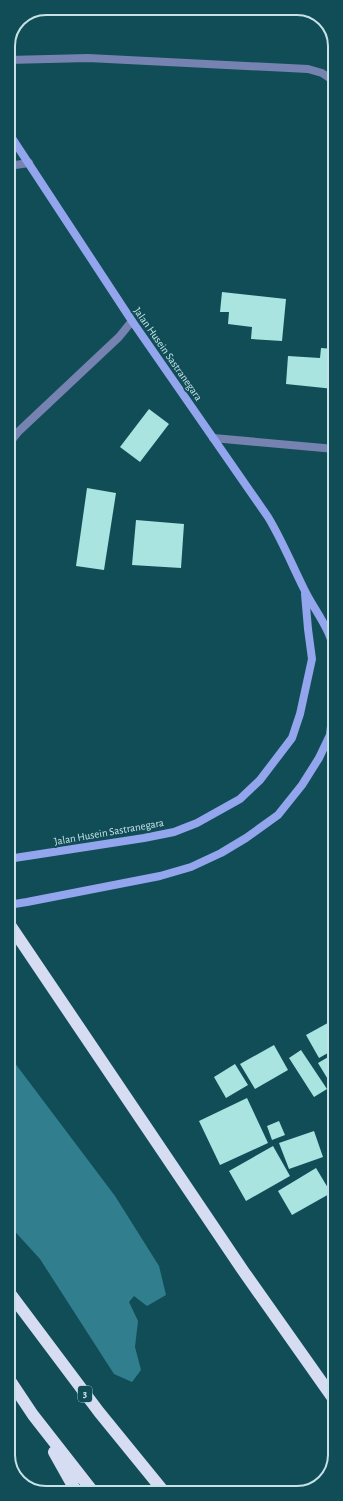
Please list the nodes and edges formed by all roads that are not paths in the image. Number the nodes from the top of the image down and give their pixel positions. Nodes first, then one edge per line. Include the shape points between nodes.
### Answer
1 (15, 60) edge
2 (328, 77) edge
3 (15, 142) edge
4 (29, 163) junction
5 (15, 165) edge
6 (132, 321) junction
7 (15, 436) edge
8 (213, 438) junction
9 (328, 448) edge
10 (305, 591) junction
11 (328, 630) edge
12 (328, 739) edge
13 (15, 858) edge
14 (15, 904) edge
15 (15, 932) edge
16 (15, 1300) edge
17 (15, 1388) edge
18 (328, 1391) edge
19 (33, 1415) junction
20 (73, 1486) edge
21 (89, 1486) edge
22 (160, 1486) edge

1 - 2 lane via 88,58 308,69
3 - 4 main road, Jalan Husein Sastranegara
4 - 5 lane
4 - 6 main road, Jalan Husein Sastranegara
6 - 7 lane
6 - 8 main road, Jalan Husein Sastranegara
8 - 9 lane
8 - 10 main road, Jalan Husein Sastranegara via 268,517
10 - 11 main road, Jalan Husein Sastranegara
10 - 13 main road, Jalan Husein Sastranegara via 312,659 300,714 292,738 260,780 245,794 198,823 174,832
12 - 14 main road via 302,785 278,815 221,853 190,867 160,876
15 - 18 highway via 244,1272
16 - 22 highway, 3 via 99,1412
17 - 19 highway
19 - 20 highway
19 - 21 highway

